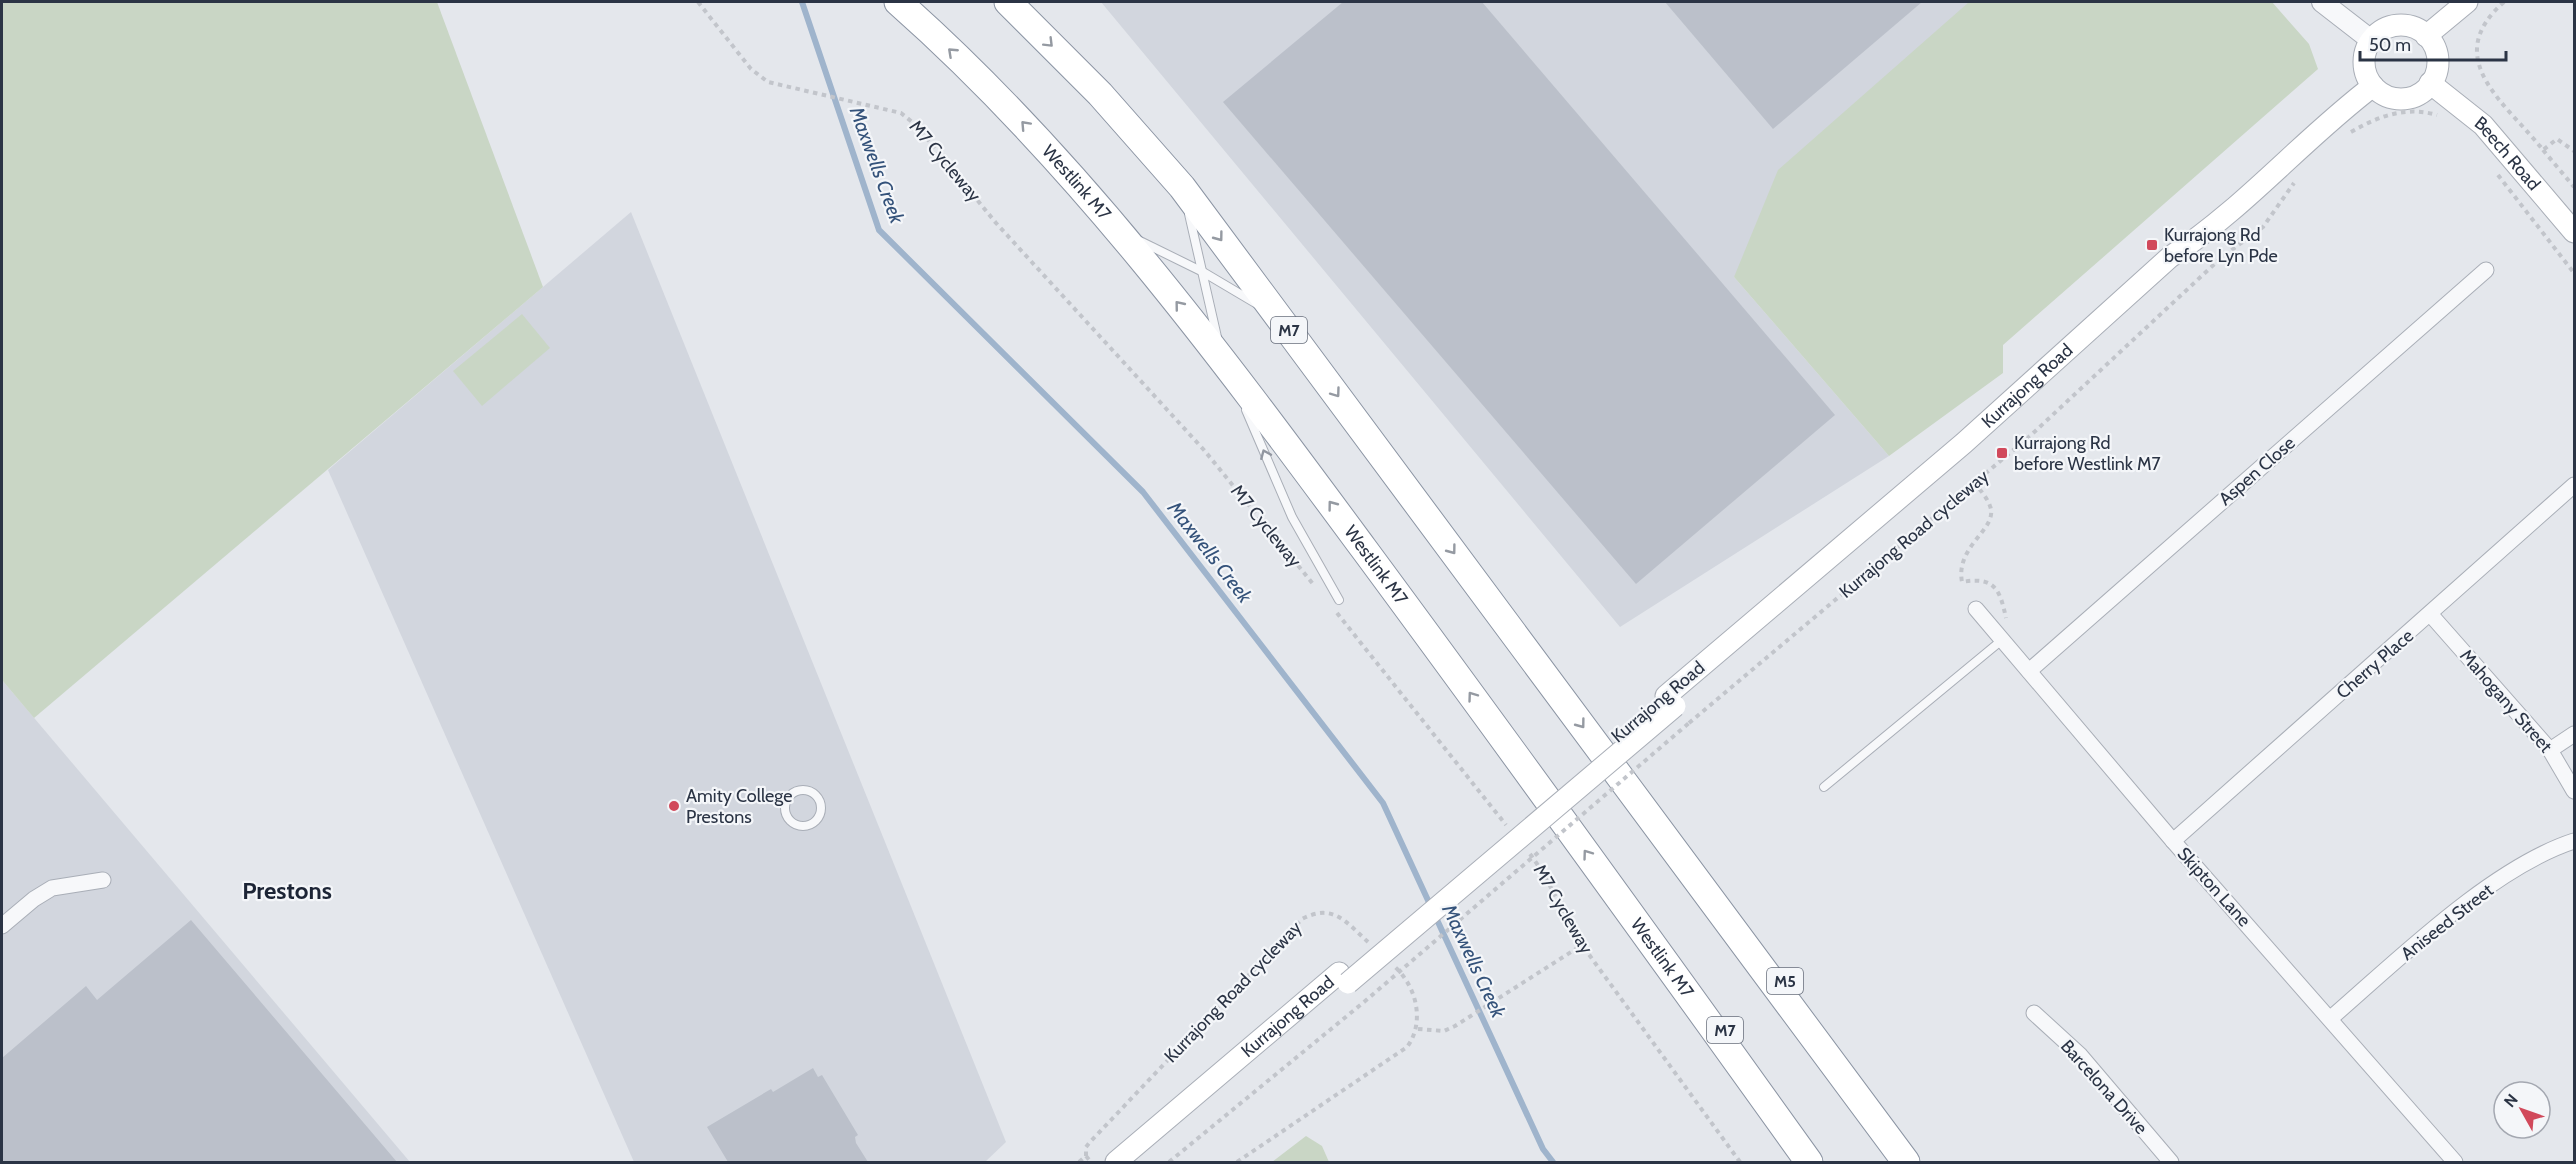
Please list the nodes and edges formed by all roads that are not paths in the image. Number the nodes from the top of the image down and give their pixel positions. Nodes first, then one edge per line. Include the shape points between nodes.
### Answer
1 (898, 2) edge
2 (1008, 2) edge
3 (2322, 2) edge
4 (2467, 2) edge
5 (2426, 36) junction
6 (2371, 40) junction
7 (2430, 83) junction
8 (2373, 86) junction
9 (1182, 187) junction
10 (1117, 230) junction
11 (2574, 232) edge
12 (2486, 270) dead end
13 (1203, 272) junction
14 (1279, 317) junction
15 (1225, 363) junction
16 (2574, 485) edge
17 (1339, 600) dead end
18 (1976, 609) dead end
19 (2431, 615) junction
20 (2002, 640) junction
21 (2029, 671) junction
22 (2574, 734) edge
23 (2550, 750) junction
24 (1824, 787) dead end
25 (811, 791) joint
26 (2574, 791) edge
27 (1641, 806) junction
28 (2173, 841) junction
29 (2574, 841) edge
30 (103, 880) dead end
31 (1622, 901) junction
32 (2, 926) edge
33 (1343, 978) junction
34 (2034, 1013) dead end
35 (2331, 1018) junction
36 (1116, 1162) edge
37 (1136, 1162) edge
38 (1809, 1162) edge
39 (1825, 1162) edge
40 (1906, 1162) edge
41 (1922, 1162) edge
42 (2172, 1162) edge
43 (2455, 1162) edge

10 -> 1 highway, Westlink M7 / M7 via 995,92
2 -> 9 highway, M7 via 1100,94
3 - 6 street
4 - 5 main road
5 - 6 main road via 2413,27 2398,26 2383,30
5 - 7 main road via 2435,48 2437,62
6 - 8 main road via 2364,60
7 - 8 main road via 2420,93 2406,98 2391,98
7 - 11 main road, Beech Road via 2483,125
8 - 33 main road, Kurrajong Road via 2197,240 2170,257 1670,701
9 - 13 lane
9 -> 14 highway, M7
10 - 13 lane
15 -> 10 highway, Westlink M7 / M7
12 - 21 street, Aspen Close
13 - 14 lane
13 - 15 lane
14 -> 27 highway, M7
17 -> 15 lane via 1292,517
31 -> 15 highway, Westlink M7 / M7
16 - 19 street, Cherry Place
18 - 20 street, Skipton Lane
19 - 23 street, Mahogany Street
19 - 28 street, Cherry Place
20 - 21 street, Skipton Lane
20 - 24 lane
21 - 28 street, Skipton Lane
22 - 23 street
23 - 26 street, Mahogany Street
25 - 25 lane via 820,800 819,818 810,825 793,823 785,808 788,797 799,790
27 - 40 highway, M7
27 - 41 highway, M5 via 1736,916
28 - 35 street, Skipton Lane
29 - 35 street, Aniseed Street via 2534,859 2463,906
30 - 32 street via 52,888
31 - 38 highway, Westlink M7 / M7
31 - 39 highway, M7 via 1643,920
33 - 36 main road, Kurrajong Road
33 - 37 main road, Kurrajong Road
34 - 42 street, Barcelona Drive via 2079,1055
35 - 43 street, Skipton Lane

